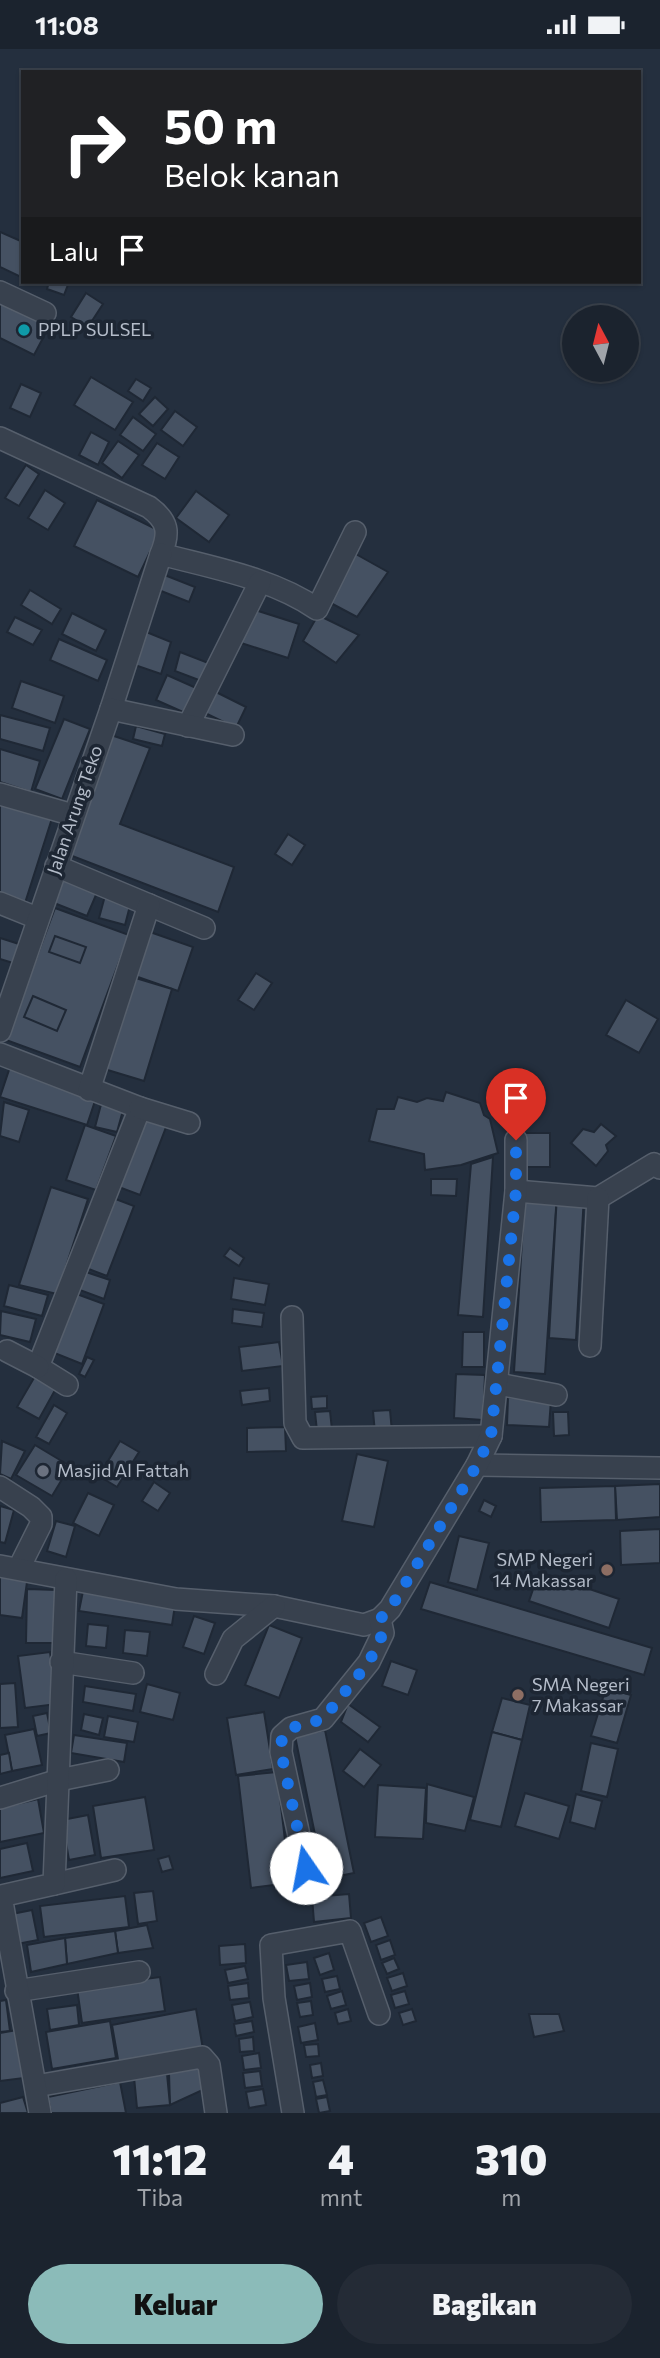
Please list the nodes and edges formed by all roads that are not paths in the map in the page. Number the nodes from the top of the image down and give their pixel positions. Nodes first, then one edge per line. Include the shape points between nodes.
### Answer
1 (0, 292) edge
2 (45, 313) dead end
3 (0, 438) edge
4 (355, 532) dead end
5 (161, 554) junction
6 (260, 582) junction
7 (111, 709) junction
8 (188, 726) junction
9 (233, 735) dead end
10 (0, 794) edge
11 (73, 815) junction
12 (56, 866) junction
13 (0, 903) edge
14 (149, 905) junction
15 (37, 918) junction
16 (204, 928) dead end
17 (0, 1031) edge
18 (0, 1054) edge
19 (89, 1090) junction
20 (141, 1108) junction
21 (189, 1123) dead end
22 (516, 1140) dead end
23 (660, 1168) edge
24 (516, 1191) junction
25 (598, 1198) junction
26 (292, 1317) dead end
27 (590, 1346) dead end
28 (8, 1351) dead end
29 (37, 1367) junction
30 (498, 1384) junction
31 (67, 1385) dead end
32 (556, 1395) dead end
33 (491, 1436) junction
34 (477, 1465) junction
35 (660, 1468) edge
36 (0, 1487) edge
37 (9, 1567) edge
38 (66, 1579) junction
39 (274, 1605) junction
40 (380, 1619) junction
41 (61, 1662) junction
42 (133, 1673) dead end
43 (216, 1674) dead end
44 (108, 1770) dead end
45 (59, 1780) junction
46 (0, 1798) edge
47 (306, 1868) dead end
48 (115, 1870) dead end
49 (54, 1884) junction
50 (0, 1896) edge
51 (139, 1972) dead end
52 (16, 1991) junction
53 (380, 2014) dead end
54 (36, 2086) junction
55 (40, 2113) edge
56 (216, 2113) edge
57 (293, 2113) edge

1 - 2 street
3 - 5 street via 149,507 167,526
4 - 6 street via 317,609
5 - 6 street
5 - 7 street, Jalan Arung Teko
6 - 8 street
7 - 8 street
7 - 11 street, Jalan Arung Teko
8 - 9 street
10 - 11 street
11 - 12 street, Jalan Arung Teko
12 - 14 street
12 - 15 street, Jalan Arung Teko
13 - 15 street
14 - 16 street
14 - 19 street
15 - 17 street, Jalan Arung Teko
18 - 19 street
19 - 20 street
20 - 21 street
20 - 29 street
22 - 24 street
23 - 25 street via 654,1164
24 - 25 street
24 - 30 street
25 - 27 street
26 - 33 street via 295,1423 303,1437
28 - 29 street
29 - 31 street
30 - 32 street
30 - 33 street
33 - 34 street
34 - 35 street
34 - 40 street
36 - 37 street via 41,1517 41,1524
37 - 38 street
38 - 39 street via 176,1599
38 - 41 street
39 - 40 street via 364,1625
39 - 43 street via 233,1639
40 - 47 street via 383,1633 369,1662 323,1719 291,1728 282,1736 281,1752
41 - 42 street
41 - 45 street
44 - 45 street
45 - 46 street
45 - 49 street
48 - 49 street
49 - 50 street
50 - 52 street
51 - 52 street
52 - 54 street
53 - 57 street via 350,1931 271,1945 274,1999
54 - 55 street
54 - 56 street via 202,2057 209,2065

